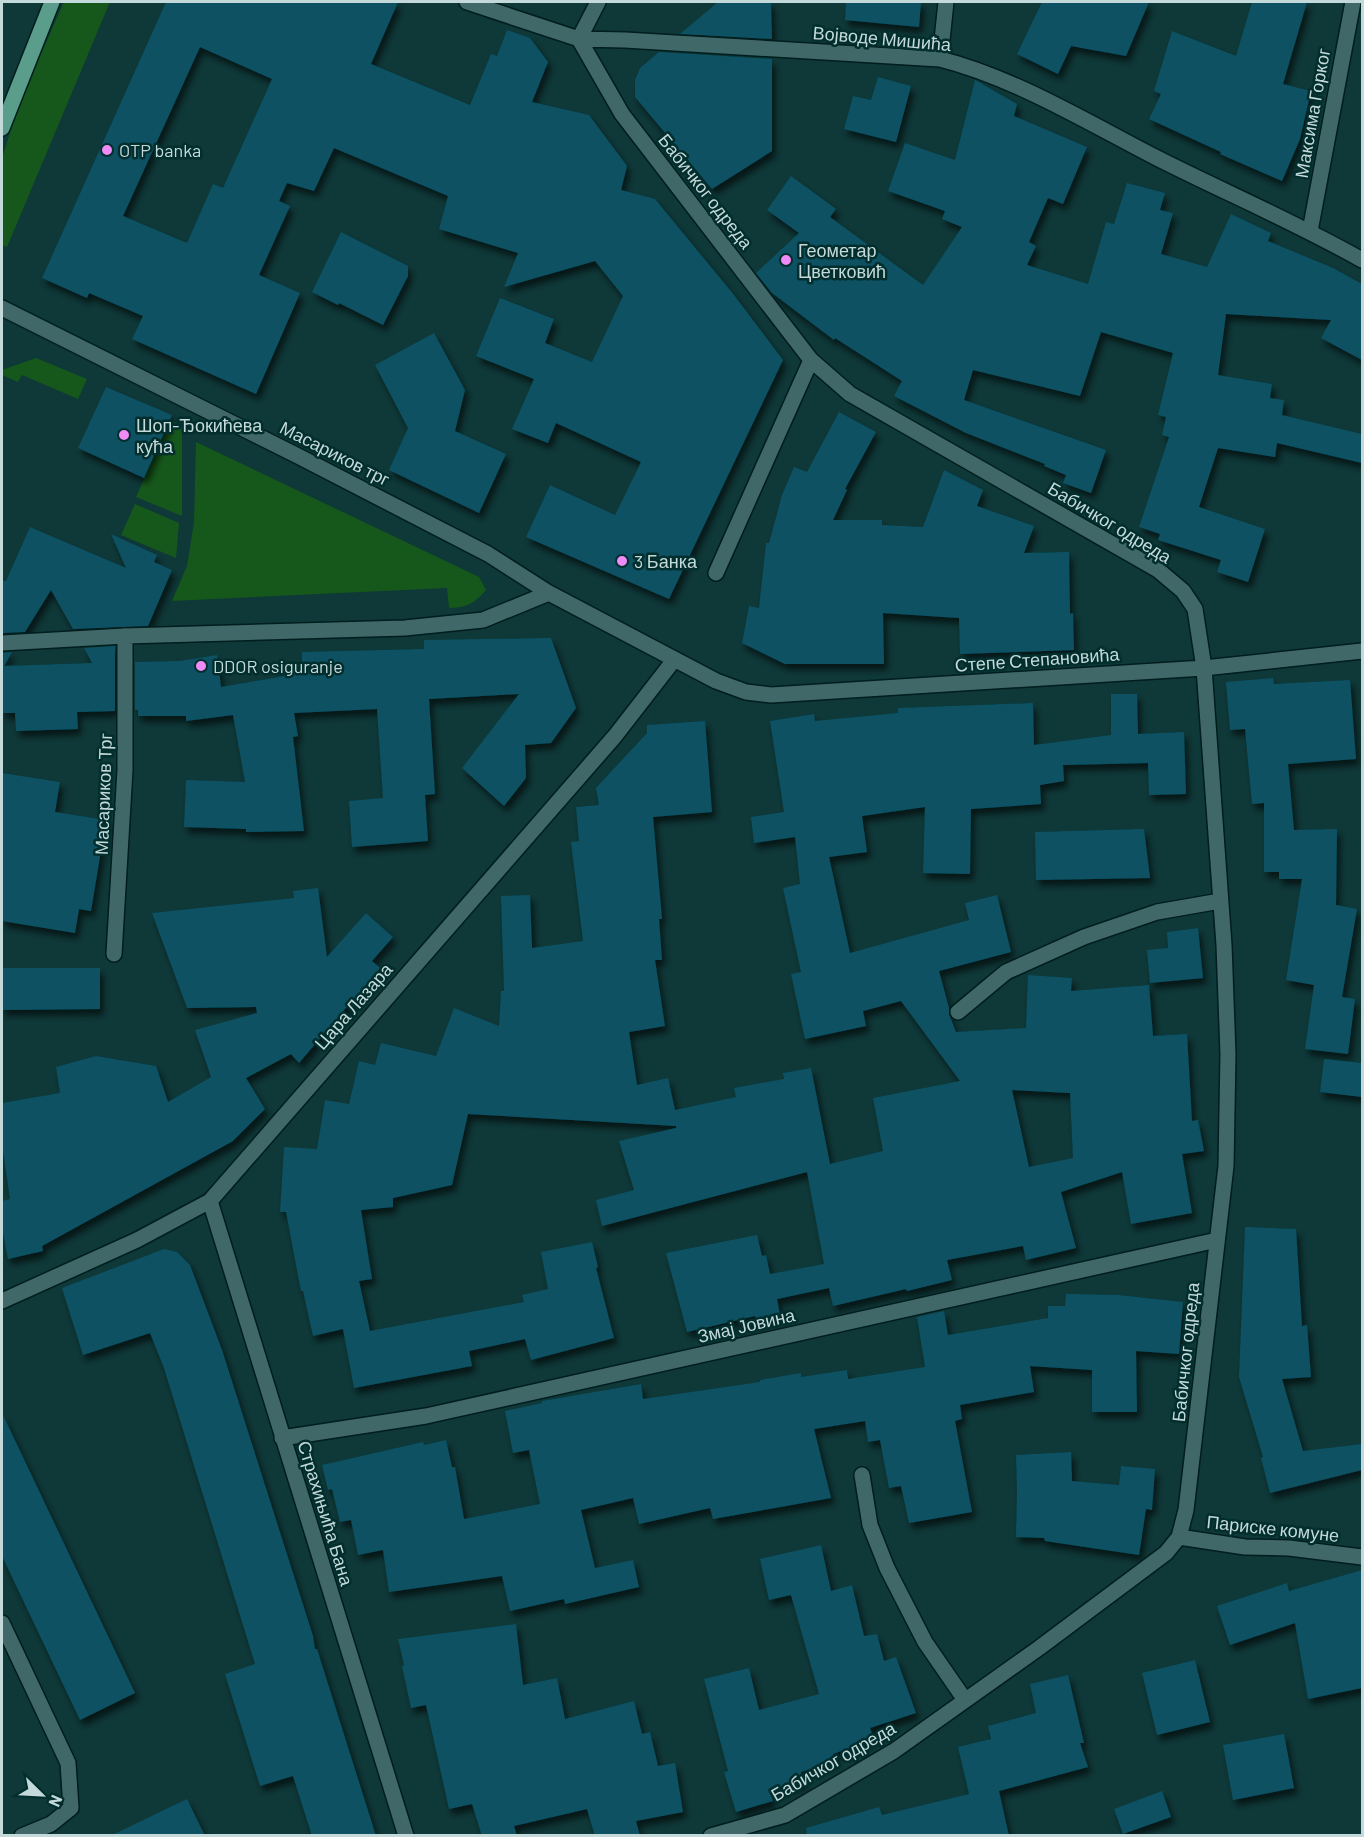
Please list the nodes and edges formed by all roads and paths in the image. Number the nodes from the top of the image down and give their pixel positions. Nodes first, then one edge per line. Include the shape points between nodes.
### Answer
1 (52, 2) edge
2 (467, 2) edge
3 (598, 2) edge
4 (946, 2) edge
5 (1353, 2) edge
6 (579, 39) junction
7 (940, 59) junction
8 (2, 128) edge
9 (1310, 231) junction
10 (1362, 260) edge
11 (2, 308) edge
12 (811, 360) junction
13 (716, 573) dead end
14 (549, 593) junction
15 (125, 636) junction
16 (2, 643) edge
17 (1362, 651) edge
18 (674, 660) junction
19 (1204, 668) junction
20 (716, 681) joint
21 (1220, 901) junction
22 (114, 954) dead end
23 (958, 1012) dead end
24 (210, 1201) junction
25 (1217, 1240) junction
26 (2, 1301) edge
27 (282, 1438) junction
28 (862, 1475) dead end
29 (1179, 1537) junction
30 (1362, 1557) edge
31 (2, 1623) edge
32 (965, 1700) junction
33 (22, 1836) edge
34 (406, 1836) edge
35 (711, 1836) edge

1 - 8 main road
2 - 6 street, Војводе Мишића
3 - 6 street
4 - 7 street
5 - 9 street, Максима Горког
6 - 7 street, Војводе Мишића
6 - 12 street, Бабичког одреда via 622,114
7 - 9 street, Војводе Мишића via 1006,81
9 - 10 street, Војводе Мишића
11 - 14 street, Масариков трг via 488,554
12 - 13 street
12 - 19 street, Бабичког одреда via 850,394 1158,570 1183,591 1195,609
14 - 15 street via 483,620 405,628
14 - 18 street, Масариков трг
15 - 16 street
15 - 22 street, Масариков Трг via 125,770
17 - 19 street, Степе Степановића
18 - 20 street, Масариков трг
18 - 24 street, Цара Лазара via 615,736
19 - 20 street, Степе Степановића via 771,695 746,693
19 - 21 street, Бабичког одреда
21 - 23 street via 1157,912 1084,938 1006,972
21 - 25 street, Бабичког одреда via 1228,1054 1226,1166
24 - 26 street, Цара Лазара via 137,1240
24 - 27 street, Страхињића Бана
25 - 27 street, Змај Јовина via 426,1416
25 - 29 street, Бабичког одреда via 1186,1510
27 - 34 street, Страхињића Бана
28 - 32 street via 870,1525 887,1568 925,1642
29 - 30 street, Париске комуне
29 - 32 street, Бабичког одреда via 1166,1553
31 - 33 street via 68,1763 70,1808 51,1824
32 - 35 street, Бабичког одреда via 894,1751 785,1815

